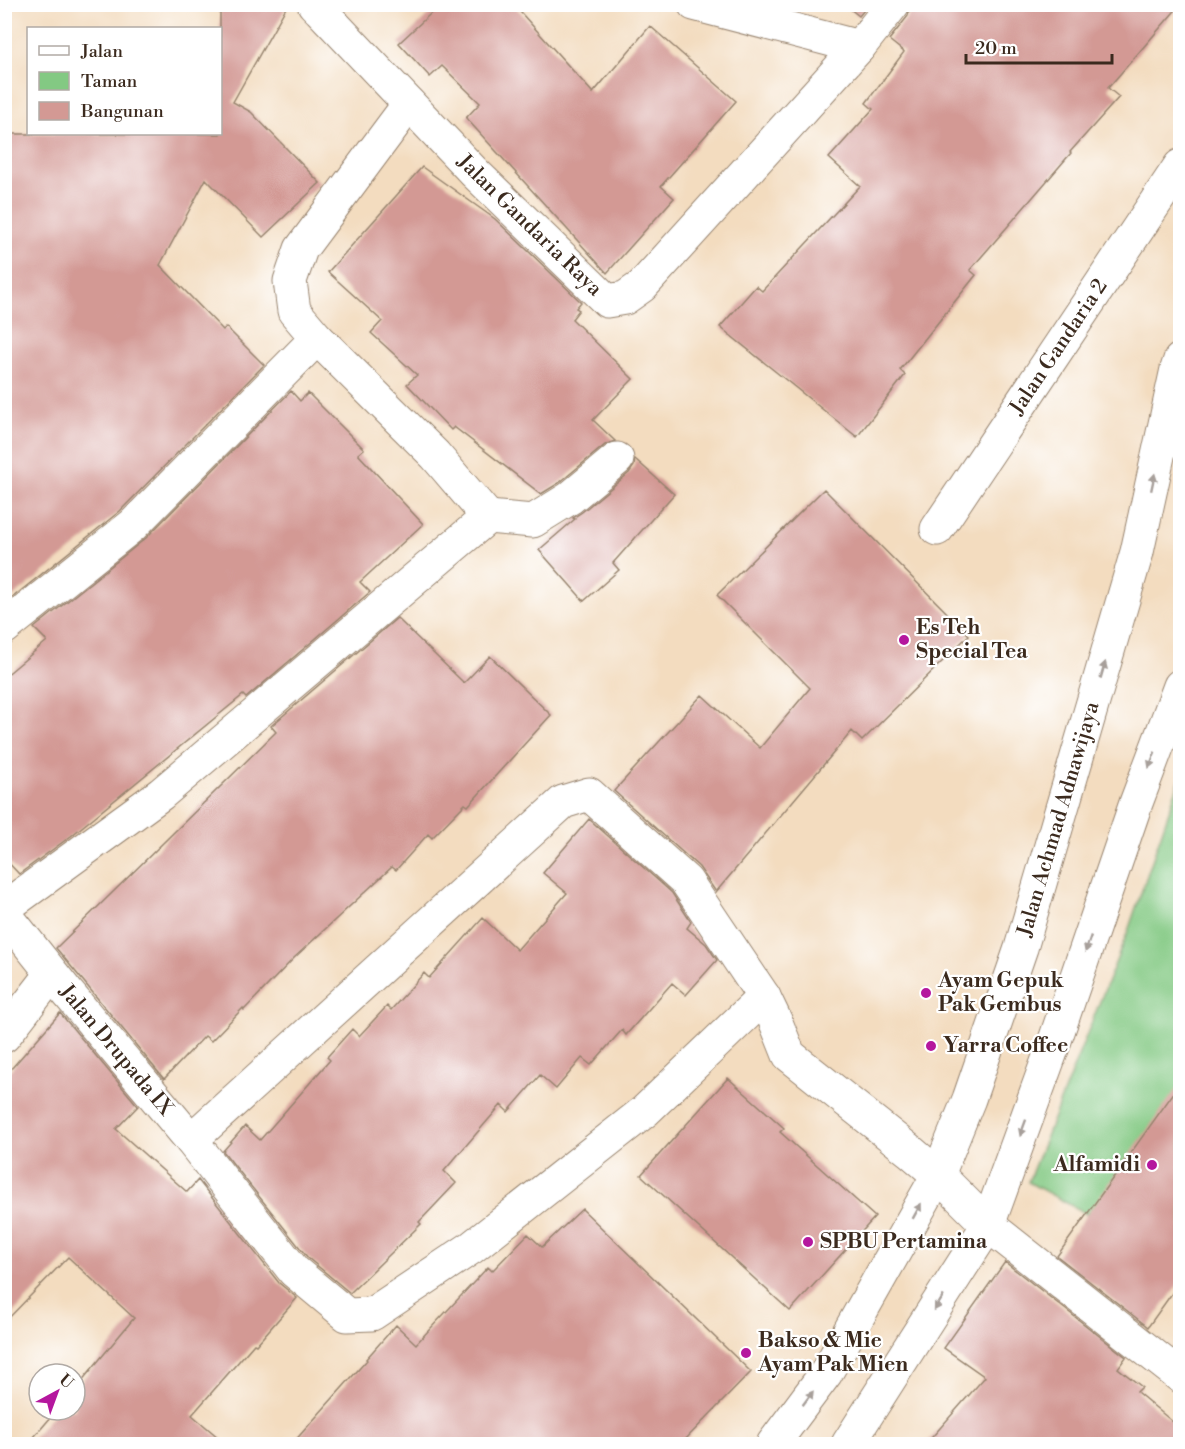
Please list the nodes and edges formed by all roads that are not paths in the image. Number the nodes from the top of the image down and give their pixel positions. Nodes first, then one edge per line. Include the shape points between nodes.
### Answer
1 (694, 4) edge
2 (893, 4) edge
3 (321, 6) edge
4 (859, 47) junction
5 (409, 104) junction
6 (1180, 166) edge
7 (317, 338) junction
8 (1180, 360) edge
9 (617, 459) dead end
10 (488, 517) junction
11 (937, 530) dead end
12 (4, 628) edge
13 (1180, 686) edge
14 (4, 910) edge
15 (52, 974) junction
16 (764, 997) junction
17 (4, 1036) edge
18 (191, 1140) junction
19 (938, 1175) junction
20 (988, 1225) junction
21 (1178, 1368) edge
22 (773, 1444) edge
23 (848, 1444) edge

1 - 4 street
2 - 4 street, Jalan Gandaria Raya
3 - 5 street, Jalan Gandaria Raya
4 - 5 street, Jalan Gandaria Raya via 642,286 626,298 607,301
5 - 7 street via 301,249 290,281 294,311
6 - 11 street, Jalan Gandaria 2
7 - 10 street via 435,455
7 - 12 street via 134,525
19 -> 8 street, Jalan Achmad Adnawijaya via 969,1099 1021,948 1137,552
9 - 10 street via 570,498 533,521
10 - 14 street via 161,794
13 -> 20 street
14 - 15 street, Jalan Drupada IX
15 - 17 street
15 - 18 street, Jalan Drupada IX
16 - 18 street, Jalan Drupada IX via 645,1111 471,1248 372,1314 347,1315 294,1270
16 - 18 street via 686,881 589,794 563,802
16 - 19 street via 789,1055
19 - 20 street
22 -> 19 street, Jalan Achmad Adnawijaya via 826,1373
20 - 21 street
20 -> 23 street

